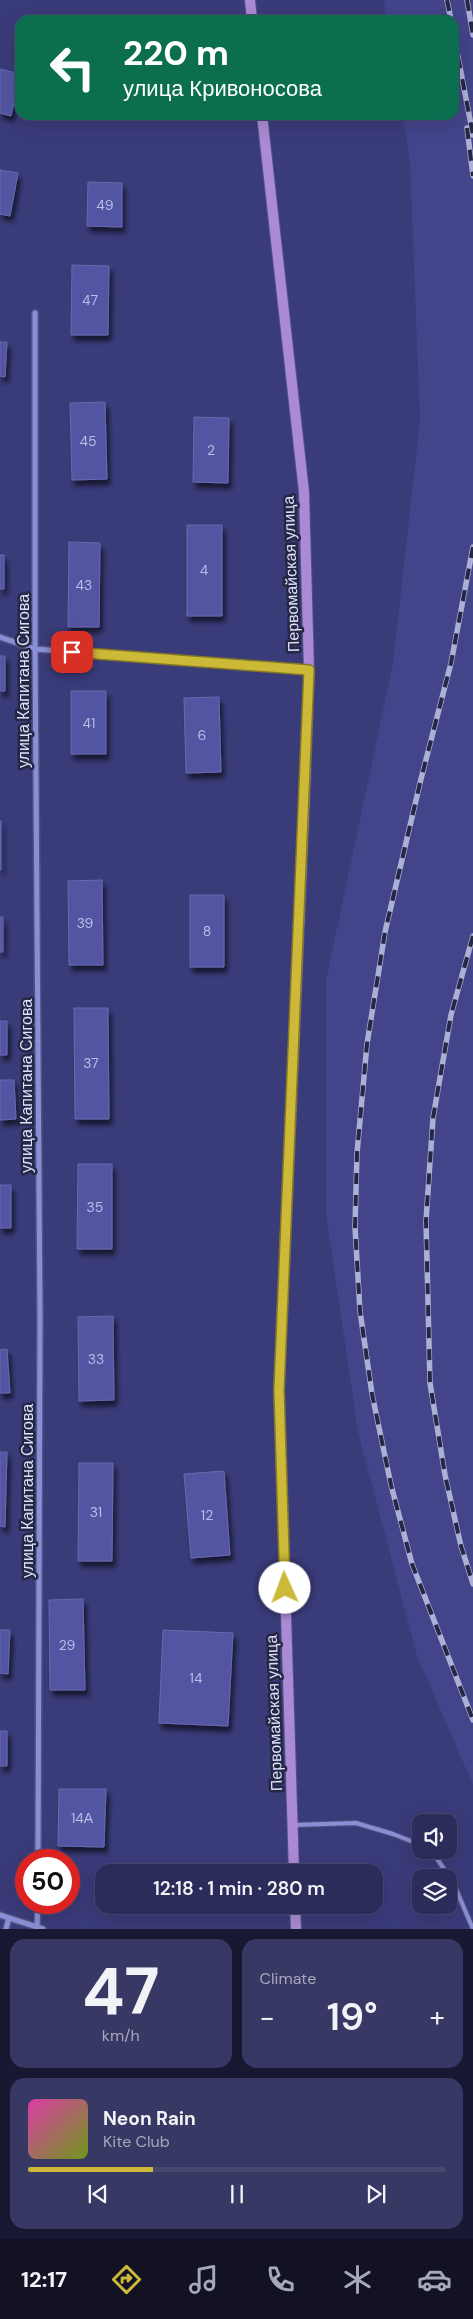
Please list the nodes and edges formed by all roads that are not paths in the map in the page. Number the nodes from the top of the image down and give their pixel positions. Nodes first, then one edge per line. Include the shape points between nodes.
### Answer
1 (250, 0) edge
2 (252, 15) edge
3 (263, 120) edge
4 (35, 313) dead end
5 (0, 637) edge
6 (35, 649) junction
7 (309, 670) junction
8 (293, 1825) junction
9 (412, 1841) edge
10 (38, 1849) edge
11 (437, 1859) edge
12 (294, 1864) edge
13 (39, 1914) edge
14 (295, 1914) edge
15 (0, 1915) edge
16 (9, 1918) junction
17 (40, 1928) edge
18 (473, 1928) edge
19 (6, 1929) edge
20 (296, 1929) edge

1 - 2 main road
3 - 7 main road, Первомайская улица via 304,492
4 - 6 street, улица Капитана Сигова
5 - 6 street
6 - 7 street
6 - 10 street, улица Капитана Сигова via 40,1307
7 - 8 main road, Первомайская улица via 279,1390
8 - 9 lane via 356,1823
8 - 12 main road, Первомайская улица
11 - 18 lane via 454,1882
13 - 17 street
14 - 20 main road
15 - 16 street
16 - 17 street
16 - 19 street

